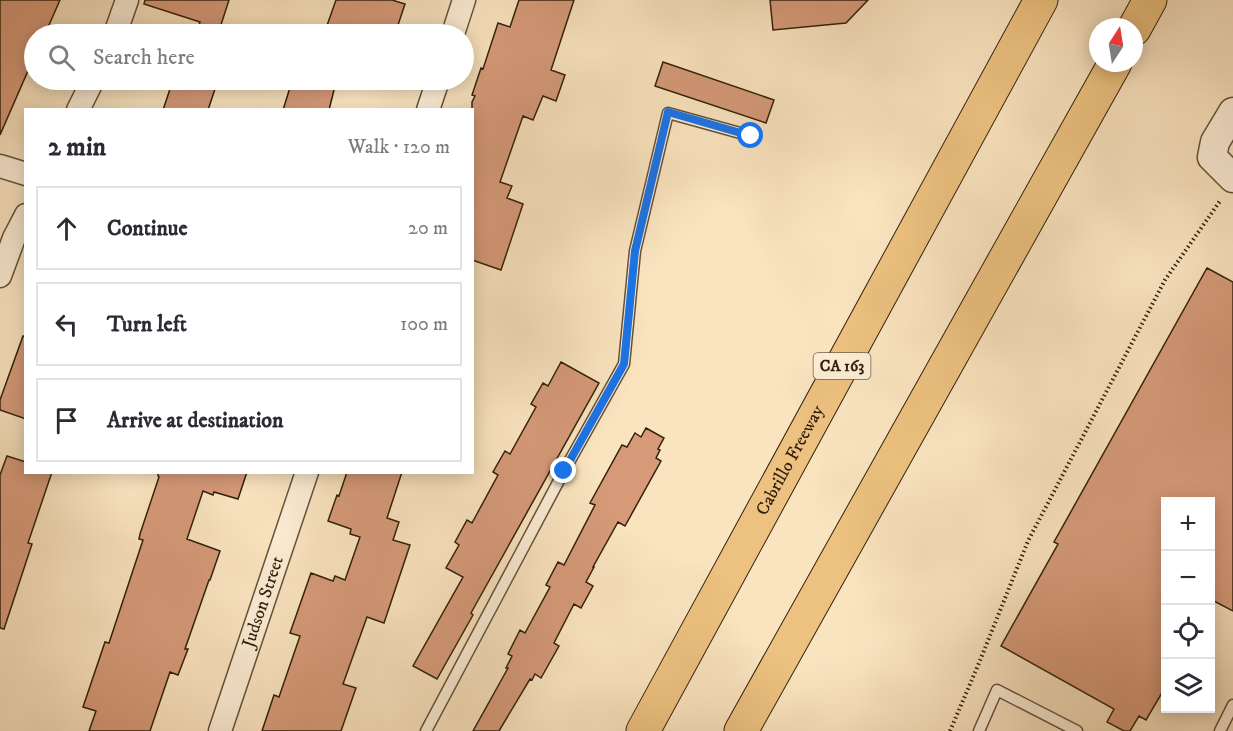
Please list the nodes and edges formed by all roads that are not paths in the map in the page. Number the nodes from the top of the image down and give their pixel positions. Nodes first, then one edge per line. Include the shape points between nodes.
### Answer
1 (127, 0) edge
2 (464, 0) edge
3 (1041, 0) edge
4 (1150, 0) edge
5 (1140, 18) edge
6 (119, 24) edge
7 (456, 24) edge
8 (1110, 72) edge
9 (88, 90) edge
10 (435, 90) edge
11 (79, 108) edge
12 (429, 108) edge
13 (1233, 112) edge
14 (751, 136) dead end
15 (0, 166) edge
16 (24, 173) edge
17 (1230, 185) edge
18 (24, 219) edge
19 (0, 276) edge
20 (306, 474) edge
21 (1233, 705) edge
22 (220, 731) edge
23 (426, 731) edge
24 (643, 731) edge
25 (741, 731) edge
26 (979, 731) edge
27 (1077, 731) edge
28 (1221, 731) edge

1 - 6 street
2 - 7 street
3 - 24 highway, Cabrillo Freeway / CA 163
4 - 5 highway
8 - 25 highway
9 - 11 street
10 - 12 street
13 - 17 street via 1215,142 1212,157
14 - 23 lane via 668,112 635,251 624,364
15 - 16 street
18 - 19 street
20 - 22 street, Judson Street
21 - 28 lane
26 - 27 lane via 997,690

